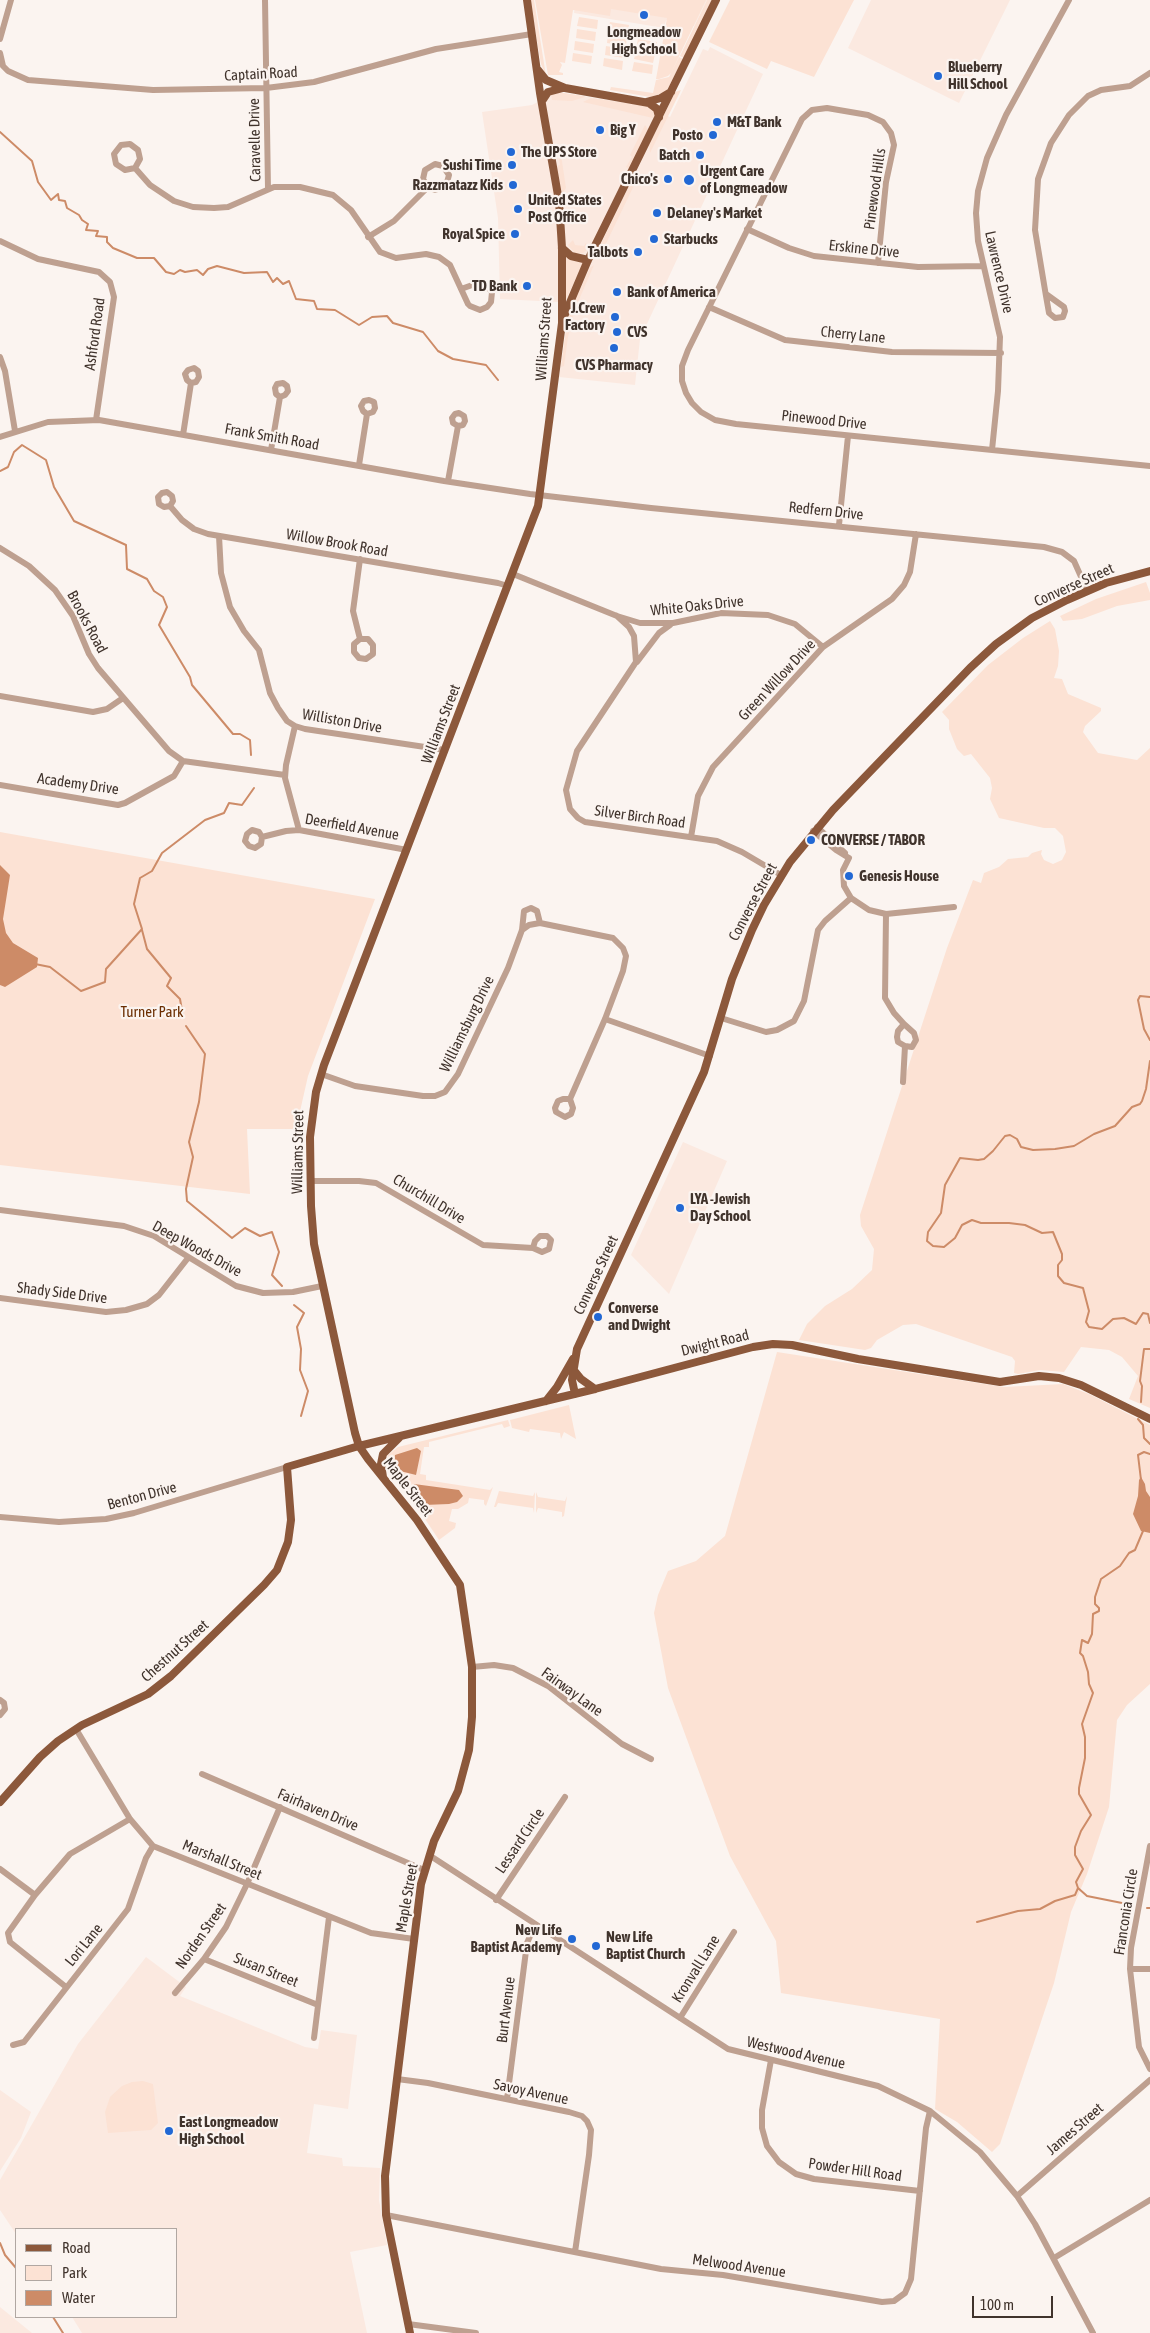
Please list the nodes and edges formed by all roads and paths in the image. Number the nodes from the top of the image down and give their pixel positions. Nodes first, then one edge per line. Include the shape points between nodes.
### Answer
1 (11, 0) edge
2 (265, 0) edge
3 (527, 0) edge
4 (716, 0) edge
5 (1069, 0) edge
6 (532, 34) junction
7 (0, 40) edge
8 (0, 54) edge
9 (537, 68) junction
10 (1150, 73) edge
11 (266, 88) junction
12 (566, 88) junction
13 (671, 92) junction
14 (542, 100) junction
15 (646, 102) junction
16 (659, 117) junction
17 (135, 168) junction
18 (428, 187) junction
19 (268, 189) junction
20 (747, 229) junction
21 (368, 237) junction
22 (0, 241) edge
23 (562, 248) junction
24 (588, 260) junction
25 (878, 263) junction
26 (983, 266) junction
27 (461, 289) junction
28 (1046, 294) dead end
29 (709, 307) junction
30 (562, 323) junction
31 (1001, 353) junction
32 (0, 358) edge
33 (192, 383) dead end
34 (280, 396) dead end
35 (368, 414) dead end
36 (96, 420) junction
37 (458, 426) dead end
38 (15, 431) junction
39 (182, 435) junction
40 (848, 436) junction
41 (0, 437) edge
42 (271, 450) junction
43 (992, 450) junction
44 (359, 465) junction
45 (1150, 466) edge
46 (448, 481) junction
47 (540, 494) junction
48 (170, 506) dead end
49 (839, 525) junction
50 (916, 534) junction
51 (219, 536) junction
52 (0, 548) edge
53 (360, 560) junction
54 (1150, 571) edge
55 (513, 574) junction
56 (508, 586) junction
57 (1087, 590) junction
58 (617, 616) junction
59 (673, 623) junction
60 (360, 639) dead end
61 (823, 647) junction
62 (636, 662) junction
63 (0, 696) edge
64 (123, 698) junction
65 (295, 726) junction
66 (445, 750) junction
67 (183, 761) junction
68 (285, 775) junction
69 (0, 785) edge
70 (815, 829) junction
71 (300, 830) junction
72 (262, 837) dead end
73 (691, 837) junction
74 (407, 850) junction
75 (781, 875) junction
76 (851, 898) junction
77 (954, 907) dead end
78 (886, 914) junction
79 (540, 923) junction
80 (522, 930) junction
81 (721, 1018) junction
82 (606, 1019) junction
83 (904, 1024) junction
84 (905, 1046) junction
85 (710, 1056) junction
86 (321, 1074) junction
87 (903, 1082) dead end
88 (570, 1099) dead end
89 (310, 1181) junction
90 (0, 1210) edge
91 (533, 1248) dead end
92 (188, 1258) junction
93 (322, 1286) junction
94 (0, 1298) edge
95 (574, 1357) junction
96 (572, 1368) junction
97 (595, 1389) junction
98 (575, 1394) junction
99 (546, 1401) junction
100 (1150, 1420) edge
101 (401, 1436) junction
102 (359, 1446) junction
103 (287, 1467) junction
104 (384, 1479) junction
105 (0, 1517) edge
106 (472, 1667) junction
107 (0, 1700) edge
108 (0, 1715) edge
109 (76, 1729) junction
110 (651, 1759) dead end
111 (202, 1774) dead end
112 (565, 1796) dead end
113 (0, 1802) edge
114 (280, 1807) junction
115 (130, 1819) junction
116 (154, 1846) junction
117 (1150, 1846) edge
118 (429, 1855) junction
119 (0, 1869) edge
120 (424, 1870) junction
121 (247, 1884) junction
122 (35, 1895) junction
123 (496, 1900) junction
124 (329, 1917) junction
125 (535, 1925) junction
126 (734, 1932) dead end
127 (414, 1939) junction
128 (204, 1959) junction
129 (1130, 1969) junction
130 (1150, 1970) edge
131 (66, 1987) junction
132 (175, 1993) dead end
133 (318, 2005) junction
134 (680, 2018) junction
135 (314, 2038) dead end
136 (13, 2045) dead end
137 (771, 2060) junction
138 (1150, 2069) edge
139 (396, 2079) junction
140 (1150, 2080) edge
141 (507, 2099) junction
142 (930, 2111) junction
143 (920, 2191) junction
144 (1018, 2196) junction
145 (1150, 2200) edge
146 (386, 2215) junction
147 (575, 2252) junction
148 (1054, 2258) junction
149 (408, 2324) junction
150 (410, 2333) edge
151 (476, 2333) edge
152 (1093, 2333) edge

1 - 7 street
2 - 11 street, Caravelle Drive
3 - 6 main road, Williams Street
4 - 13 main road
5 - 26 street, Lawrence Drive via 1016,96 983,169 976,213
6 - 9 main road, Williams Street
6 - 11 street, Captain Road via 436,49 314,82
8 - 11 street, Captain Road via 8,71 28,80 153,90
9 - 12 main road via 544,79
9 - 14 main road, Williams Street
10 - 28 street via 1130,86 1098,91 1085,98 1065,120 1047,152 1036,191 1035,222
11 - 19 street, Caravelle Drive
12 - 14 main road via 550,91
12 - 15 main road
13 - 15 main road
13 - 16 main road
14 - 23 main road, Williams Street via 559,201
15 - 16 main road via 656,107
16 - 24 main road
17 - 17 street via 140,159 138,150 130,144 121,145 114,154 116,164 125,170
17 - 19 street via 158,191 193,207 228,207
18 - 18 street via 438,190 447,184 449,175 443,166 435,164 425,170 423,179
18 - 21 street via 394,221
19 - 21 street via 300,187 333,195 351,210
20 - 25 street, Erskine Drive via 802,253
20 - 25 street, Pinewood Hills via 803,116 822,107 868,115 888,127 894,142 886,182
20 - 29 street, Pinewood Drive
21 - 27 street via 380,252 390,257 426,254 443,259 450,265
22 - 36 street, Ashford Road via 39,259 99,272 110,282 114,297
23 - 24 main road via 571,256
23 - 30 main road, Williams Street
24 - 30 main road
25 - 26 street, Erskine Drive via 927,267
26 - 31 street, Lawrence Drive via 996,312
27 - 27 street via 485,284 492,292 491,302 484,309 473,308
29 - 31 street, Cherry Lane via 785,340 900,352
29 - 40 street, Pinewood Drive via 688,350 682,371 686,393 696,408 722,422
30 - 47 main road, Williams Street
31 - 43 street, Lawrence Drive
32 - 38 street via 6,372
33 - 39 street
34 - 42 street
35 - 44 street
36 - 38 street, Frank Smith Road via 55,421
36 - 39 street, Frank Smith Road
37 - 46 street
38 - 41 street, Frank Smith Road
39 - 42 street, Frank Smith Road
40 - 43 street, Pinewood Drive
40 - 49 street
42 - 44 street, Frank Smith Road
43 - 45 street, Pinewood Drive
44 - 46 street, Frank Smith Road
46 - 47 street, Frank Smith Road
47 - 49 street, Redfern Drive
47 - 55 main road, Williams Street via 534,521
48 - 51 street, Willow Brook Road via 190,527
49 - 50 street, Redfern Drive
50 - 57 street, Redfern Drive via 1054,549 1074,561
50 - 61 street, Green Willow Drive via 910,572 904,585 892,599
51 - 53 street, Willow Brook Road
51 - 65 street, Williston Drive via 221,573 230,607 261,653 266,682 275,704
52 - 64 street, Brooks Road via 36,570 60,595 94,663
53 - 56 street, Willow Brook Road
53 - 60 street via 353,611
54 - 57 main road, Converse Street
55 - 56 main road, Williams Street
55 - 58 street, White Oaks Drive
56 - 66 main road, Williams Street
57 - 70 main road, Converse Street via 1032,618 989,651
58 - 59 street, White Oaks Drive via 640,623
58 - 62 street via 634,636
59 - 61 street, White Oaks Drive via 721,613 768,615 795,624
59 - 62 street, Silver Birch Road via 659,633
61 - 73 street, Green Willow Drive via 713,767 698,796
62 - 73 street, Silver Birch Road via 577,752 566,800 575,816 585,822
63 - 64 street via 93,712 107,709
64 - 67 street, Brooks Road via 169,751
65 - 66 street, Williston Drive
65 - 68 street
66 - 74 main road, Williams Street
67 - 68 street
67 - 69 street, Academy Drive via 174,776 118,804
68 - 71 street
70 - 75 main road, Converse Street
70 - 76 street via 849,858 842,875
71 - 72 street, Deerfield Avenue
71 - 74 street, Deerfield Avenue
73 - 75 street, Silver Birch Road via 734,848
74 - 86 main road, Williams Street
75 - 81 main road, Converse Street via 748,937
76 - 78 street via 869,910
76 - 81 street via 818,930 804,1001 791,1023 766,1032
77 - 78 street
78 - 83 street via 885,998 892,1012
79 - 80 street
79 - 80 street, Williamsburg Drive via 536,910 528,908 523,913
79 - 82 street via 606,936 617,940 623,948 625,965
80 - 86 street, Williamsburg Drive via 508,968 458,1074 445,1092 423,1096 355,1086
81 - 85 main road, Converse Street
82 - 85 street
82 - 88 street
83 - 84 street via 897,1038
83 - 84 street via 914,1032 916,1040 912,1047
84 - 87 street
85 - 95 main road, Converse Street
86 - 89 main road, Williams Street via 310,1128
89 - 91 street, Churchill Drive via 373,1182 480,1244
89 - 93 main road, Williams Street via 314,1244
90 - 92 street, Deep Woods Drive via 124,1226 154,1236
92 - 93 street, Deep Woods Drive via 236,1286 263,1293 293,1292
92 - 94 street, Shady Side Drive via 159,1295 147,1304 126,1310 106,1312
93 - 102 main road, Williams Street
95 - 96 main road, Converse Street
95 - 99 main road
96 - 97 main road
96 - 98 main road, Converse Street
97 - 98 main road, Dwight Road
97 - 100 main road, Dwight Road via 753,1347 780,1344 1000,1382 1039,1376 1059,1378 1081,1385
98 - 99 main road, Dwight Road
99 - 101 main road, Dwight Road
101 - 102 main road, Dwight Road
101 - 104 main road via 383,1454
102 - 103 main road, Dwight Road
102 - 104 main road, Maple Street
103 - 105 street, Benton Drive via 106,1519 60,1522
103 - 109 main road, Chestnut Street via 291,1520 288,1542 277,1570 171,1676 131,1704
104 - 106 main road, Maple Street via 417,1520 460,1585
106 - 110 street, Fairway Lane via 494,1665 513,1668 548,1686 622,1744
106 - 118 main road, Maple Street via 469,1750 458,1791
107 - 108 street via 4,1702 5,1709
109 - 113 main road, Chestnut Street via 40,1757
109 - 115 street, Marshall Street
111 - 114 street, Fairhaven Drive
112 - 123 street, Lessard Circle
114 - 120 street, Fairhaven Drive
114 - 121 street, Norden Street
115 - 116 street, Marshall Street
115 - 122 street via 70,1854
116 - 121 street, Marshall Street
116 - 131 street, Lori Lane via 146,1858 128,1909
117 - 129 street, Franconia Circle
118 - 120 main road, Maple Street
118 - 123 street, Westwood Avenue
119 - 122 street
120 - 127 main road, Maple Street
121 - 124 street, Marshall Street
121 - 128 street, Norden Street via 226,1927
122 - 131 street via 8,1933 10,1942
123 - 125 street, Westwood Avenue
124 - 127 street, Marshall Street via 371,1933
124 - 133 street
125 - 134 street, Westwood Avenue
125 - 141 street, Burt Avenue via 528,1943
126 - 134 street, Kronvall Lane
127 - 139 main road, Maple Street
128 - 132 street, Norden Street
128 - 133 street, Susan Street
129 - 130 street
129 - 138 street, Franconia Circle via 1139,2047
131 - 136 street, Lori Lane via 24,2042
133 - 135 street
134 - 137 street, Westwood Avenue via 728,2049
137 - 142 street, Westwood Avenue via 878,2086
137 - 143 street, Powder Hill Road via 762,2128 767,2146 779,2162 796,2174 814,2179
139 - 141 street, Savoy Avenue
139 - 146 main road, Maple Street via 385,2176
140 - 144 street, James Street
141 - 147 street, Savoy Avenue via 582,2116 587,2121 591,2130
142 - 143 street, Melwood Avenue
142 - 144 street, Westwood Avenue via 980,2152
143 - 147 street, Melwood Avenue via 911,2279 905,2293 889,2302 723,2275 660,2269
144 - 148 street, Westwood Avenue
145 - 148 street
146 - 147 street, Melwood Avenue
146 - 149 main road, Maple Street
148 - 152 street, Westwood Avenue
149 - 150 main road, Maple Street
149 - 151 street

